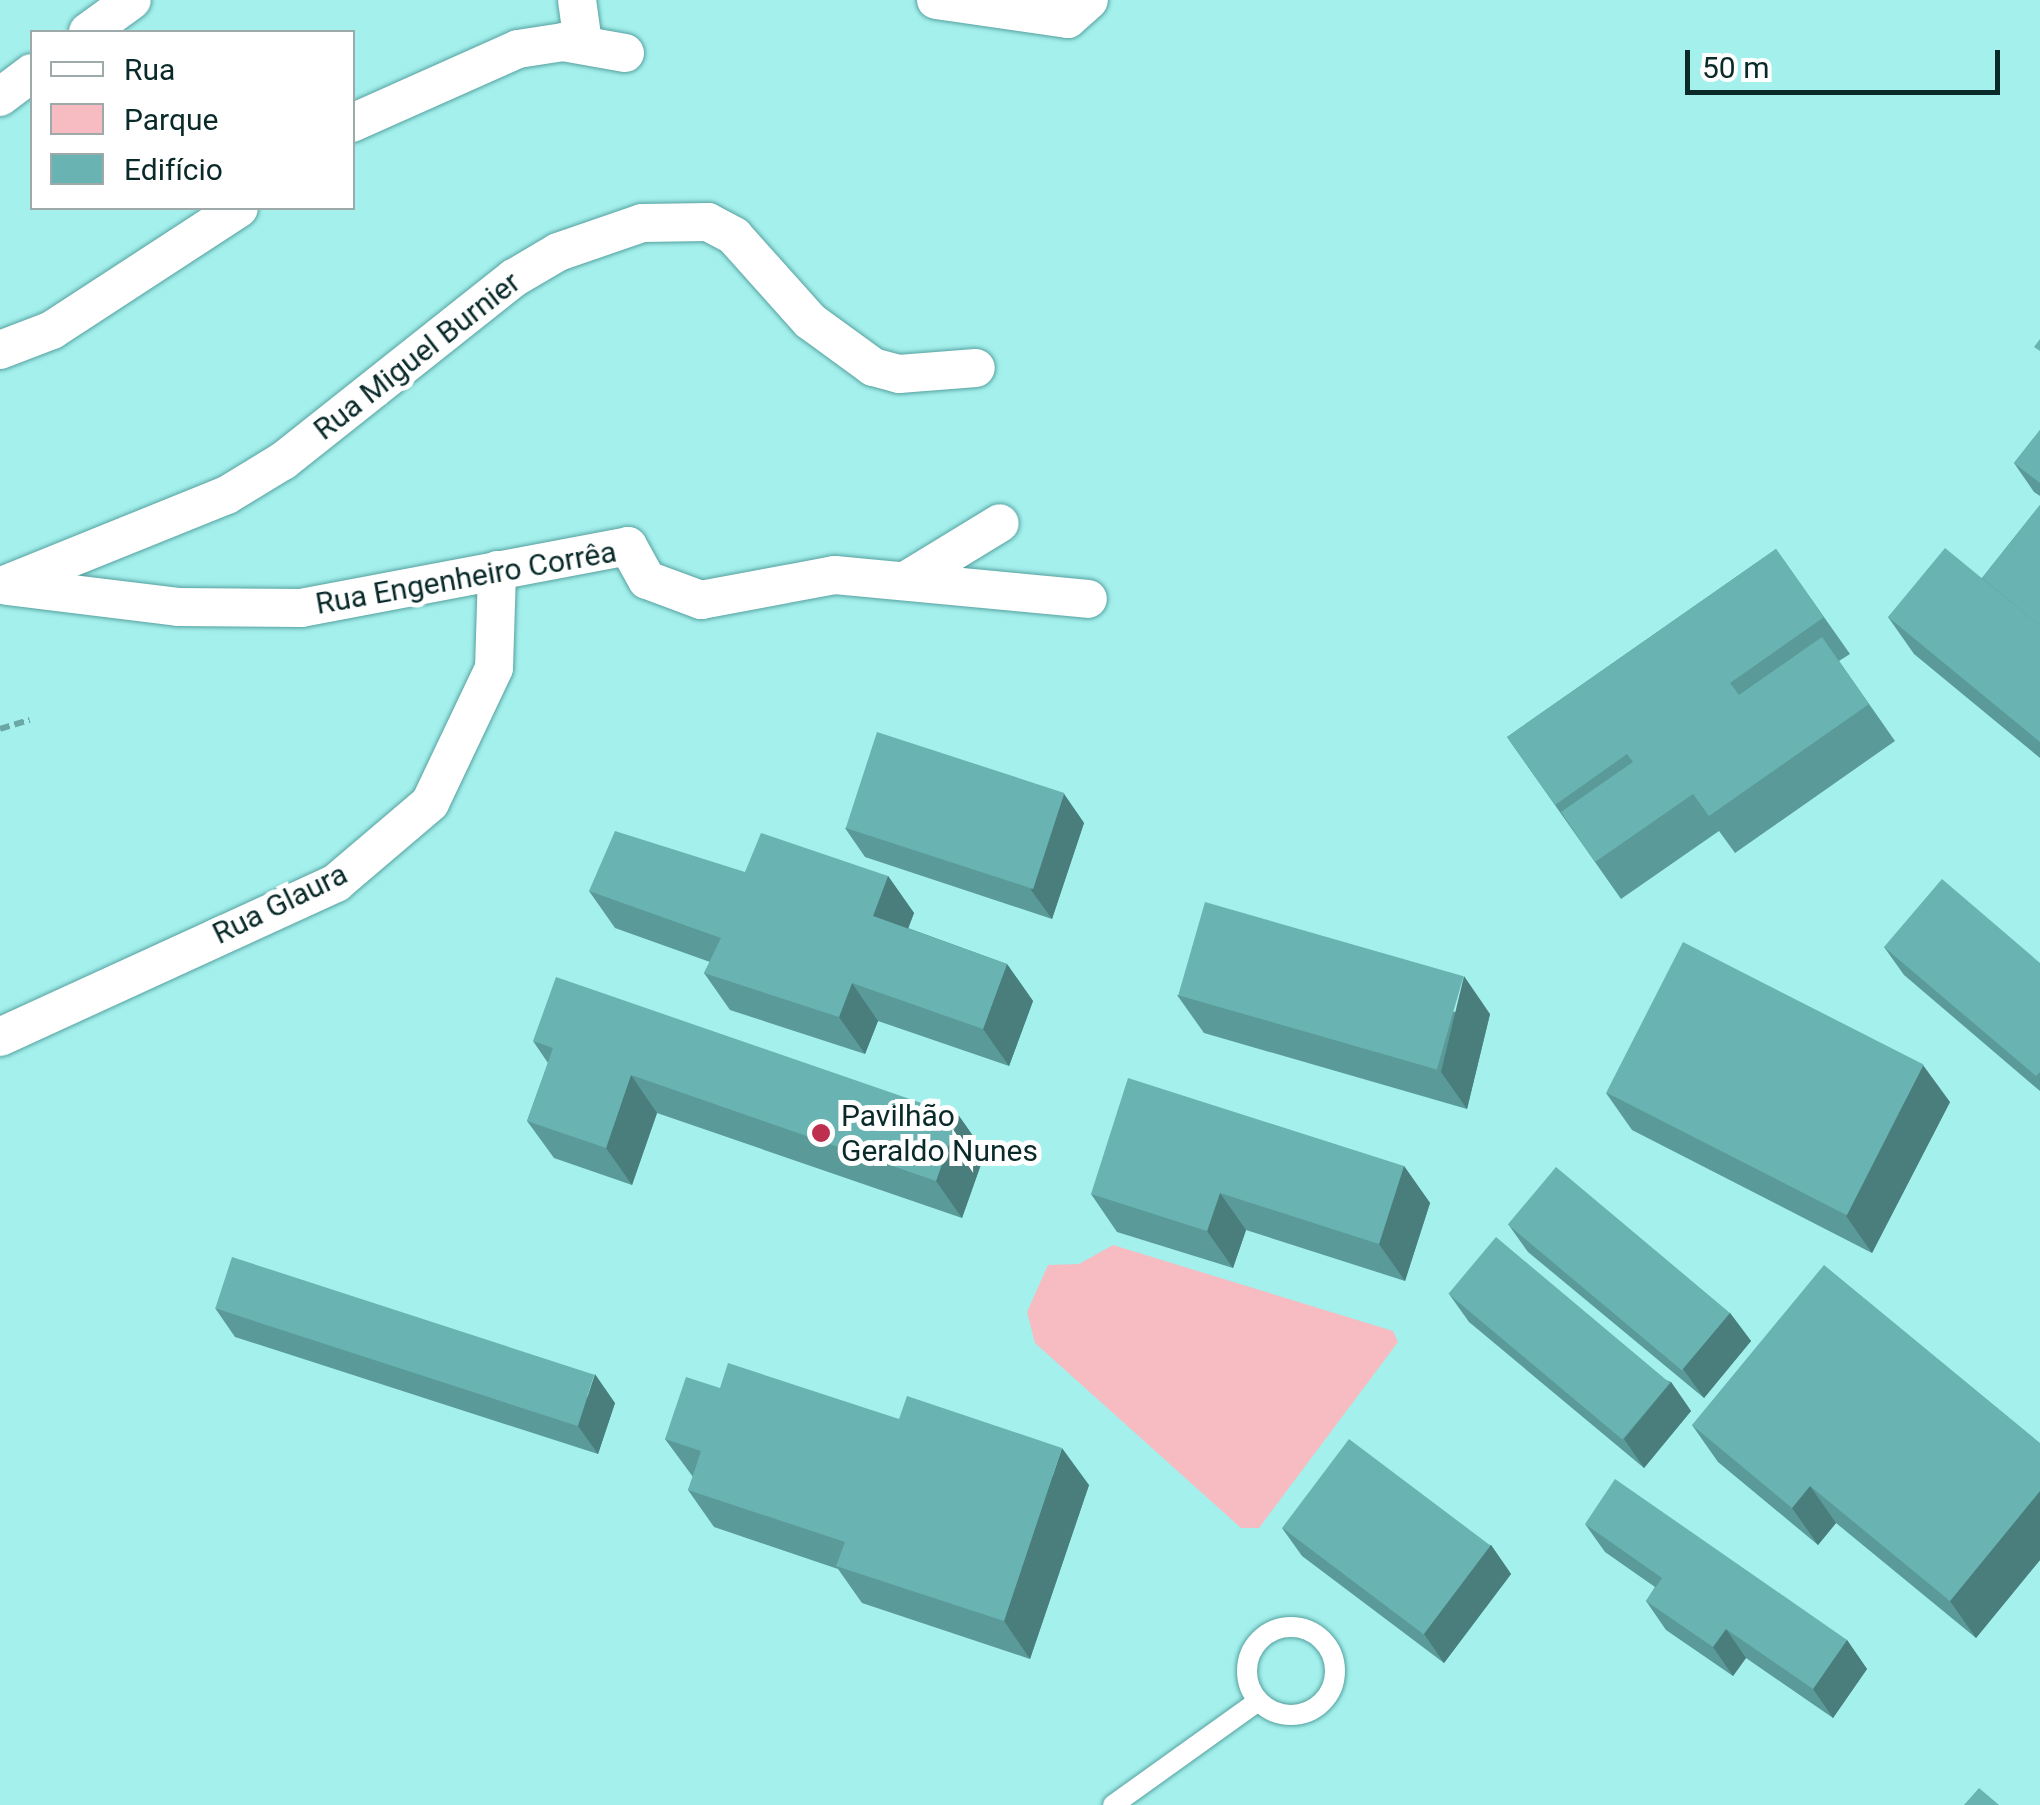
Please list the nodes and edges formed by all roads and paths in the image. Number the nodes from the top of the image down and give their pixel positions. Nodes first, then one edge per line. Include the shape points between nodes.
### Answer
1 (132, 0) edge
2 (577, 0) edge
3 (936, 0) edge
4 (1088, 0) edge
5 (91, 30) edge
6 (583, 43) junction
7 (625, 53) dead end
8 (30, 74) edge
9 (0, 96) edge
10 (355, 123) edge
11 (235, 210) edge
12 (0, 350) edge
13 (976, 368) dead end
14 (1000, 522) dead end
15 (497, 570) junction
16 (910, 578) junction
17 (2, 586) edge
18 (1088, 599) dead end
19 (30, 720) dead end
20 (0, 728) edge
21 (0, 1037) edge
22 (1258, 1702) junction
23 (1114, 1805) edge

1 - 5 street
2 - 6 street
3 - 4 street via 1068,19
6 - 7 street
6 - 10 street via 541,43 496,56
8 - 9 street
11 - 12 street via 52,330
13 - 17 street, Rua Miguel Burnier via 899,374 873,367 810,321 734,236 708,222 642,223 558,252 514,278 284,462 227,495
14 - 16 street
15 - 16 street, Rua Engenheiro Corrêa via 628,546 647,580 701,600 810,578
15 - 17 street, Rua Engenheiro Corrêa via 301,608 178,607
15 - 21 street, Rua Glaura via 494,668 430,802 336,884
16 - 18 street, Rua Engenheiro Corrêa
19 - 20 path
22 - 22 lane via 1285,1716 1314,1709 1334,1685 1326,1644 1289,1626 1263,1636 1246,1673
22 - 23 lane

